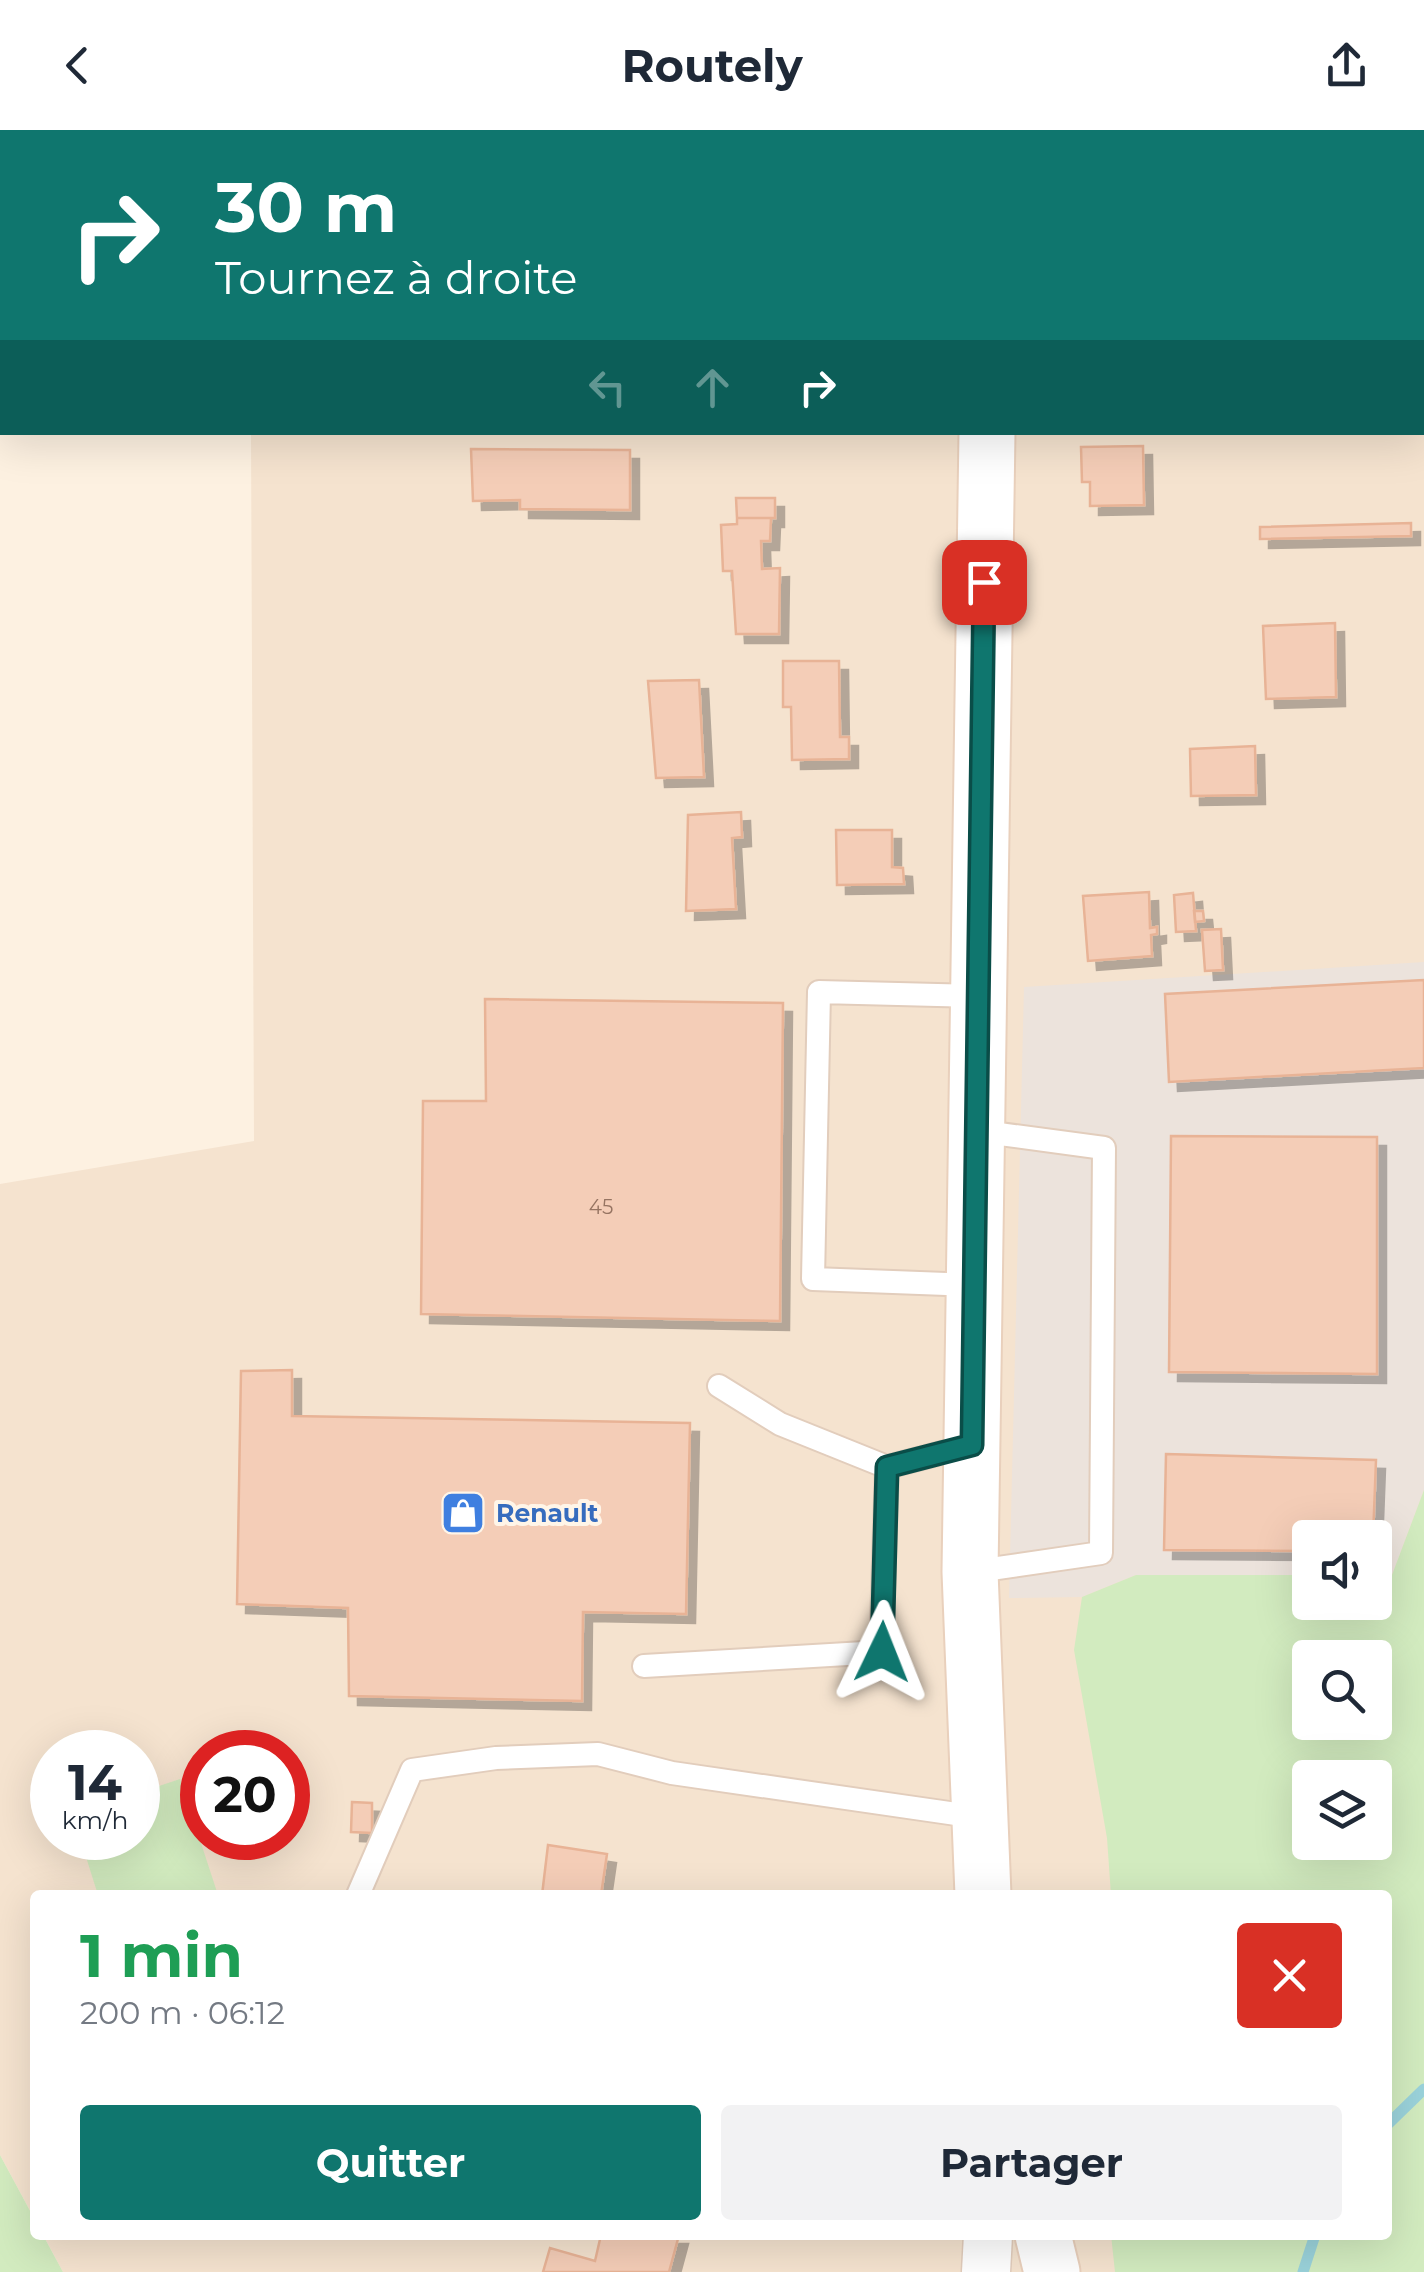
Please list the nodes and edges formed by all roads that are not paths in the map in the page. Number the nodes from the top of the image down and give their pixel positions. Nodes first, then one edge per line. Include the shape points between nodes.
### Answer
1 (987, 435) edge
2 (977, 996) junction
3 (978, 1130) junction
4 (973, 1285) junction
5 (719, 1386) dead end
6 (972, 1445) junction
7 (887, 1467) junction
8 (970, 1572) junction
9 (644, 1666) dead end
10 (977, 1817) junction
11 (360, 1890) edge
12 (983, 1890) edge
13 (988, 2240) edge
14 (1044, 2240) edge
15 (986, 2272) edge
16 (1052, 2272) edge

1 - 2 main road
2 - 3 main road
2 - 4 lane via 818,992 812,1279
3 - 4 main road
3 - 8 lane via 1104,1148 1101,1553
4 - 6 main road
5 - 7 lane via 780,1424
6 - 7 lane
6 - 8 main road
7 - 9 lane via 882,1652
8 - 10 main road
10 - 11 lane via 672,1773 598,1754 496,1758 412,1770
10 - 12 main road
13 - 15 street
14 - 16 main road

